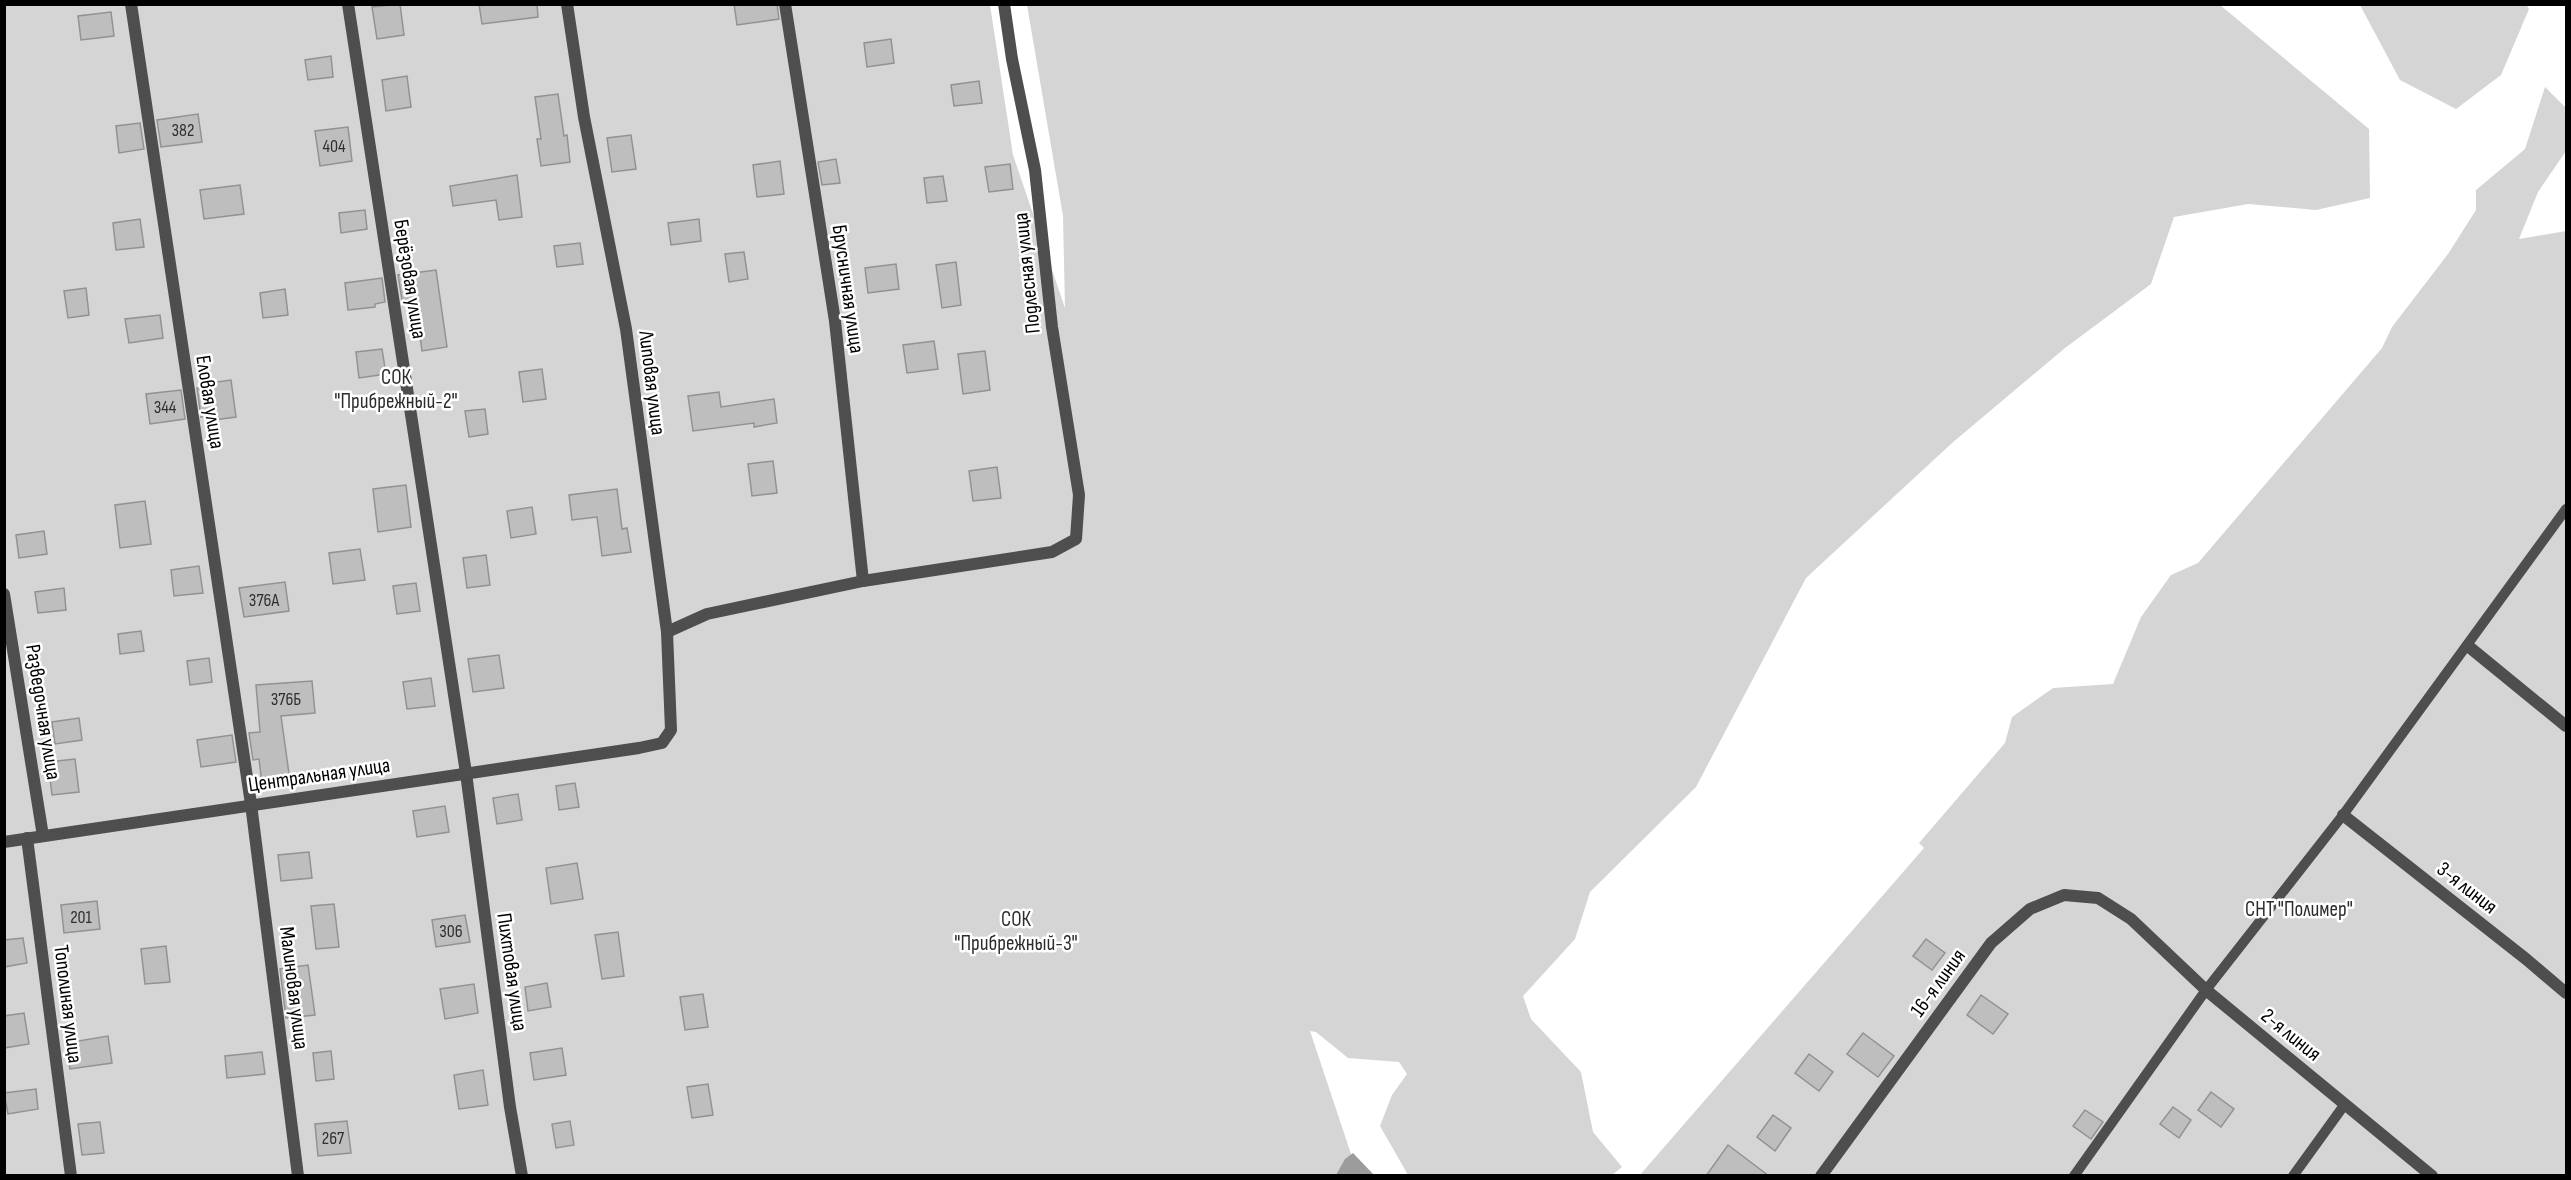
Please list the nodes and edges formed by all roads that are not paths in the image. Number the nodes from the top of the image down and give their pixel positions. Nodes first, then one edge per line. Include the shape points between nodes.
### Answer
1 (131, 4) edge
2 (348, 4) edge
3 (567, 4) edge
4 (785, 4) edge
5 (1004, 4) edge
6 (2566, 509) edge
7 (862, 581) junction
8 (4, 594) edge
9 (667, 632) junction
10 (2468, 646) junction
11 (2566, 726) edge
12 (639, 748) joint
13 (466, 774) junction
14 (251, 804) junction
15 (2343, 815) junction
16 (43, 836) junction
17 (27, 838) junction
18 (4, 842) edge
19 (2131, 919) joint
20 (2206, 990) junction
21 (2566, 993) edge
22 (2345, 1104) junction
23 (71, 1176) edge
24 (298, 1176) edge
25 (522, 1176) edge
26 (1821, 1176) edge
27 (2074, 1176) edge
28 (2293, 1176) edge
29 (2432, 1176) edge

1 - 14 street, Еловая улица
2 - 13 street, Берёзовая улица
3 - 9 street, Липовая улица via 584,117 626,329
4 - 7 street, Брусничная улица via 835,321
5 - 7 street, Подлесная улица via 1035,170 1052,327 1078,495 1076,539 1052,552
6 - 10 lane
7 - 9 street via 707,614
8 - 16 street, Разведочная улица
9 - 12 street, Липовая улица via 671,730 662,743
10 - 11 street
10 - 15 lane
12 - 13 street, Центральная улица
13 - 14 street, Центральная улица
13 - 25 street, Пихтовая улица
14 - 16 street, Центральная улица
14 - 24 street, Малиновая улица
15 - 20 lane
15 - 21 street, 3-я линия
16 - 17 street, Центральная улица
17 - 18 street, Центральная улица
17 - 23 street, Тополиная улица
19 - 20 street, 2-я линия
19 - 26 street, 16-я линия via 2098,898 2064,896 2030,909 1991,943
20 - 22 street, 2-я линия
20 - 27 lane
22 - 28 lane
22 - 29 street, 2-я линия

